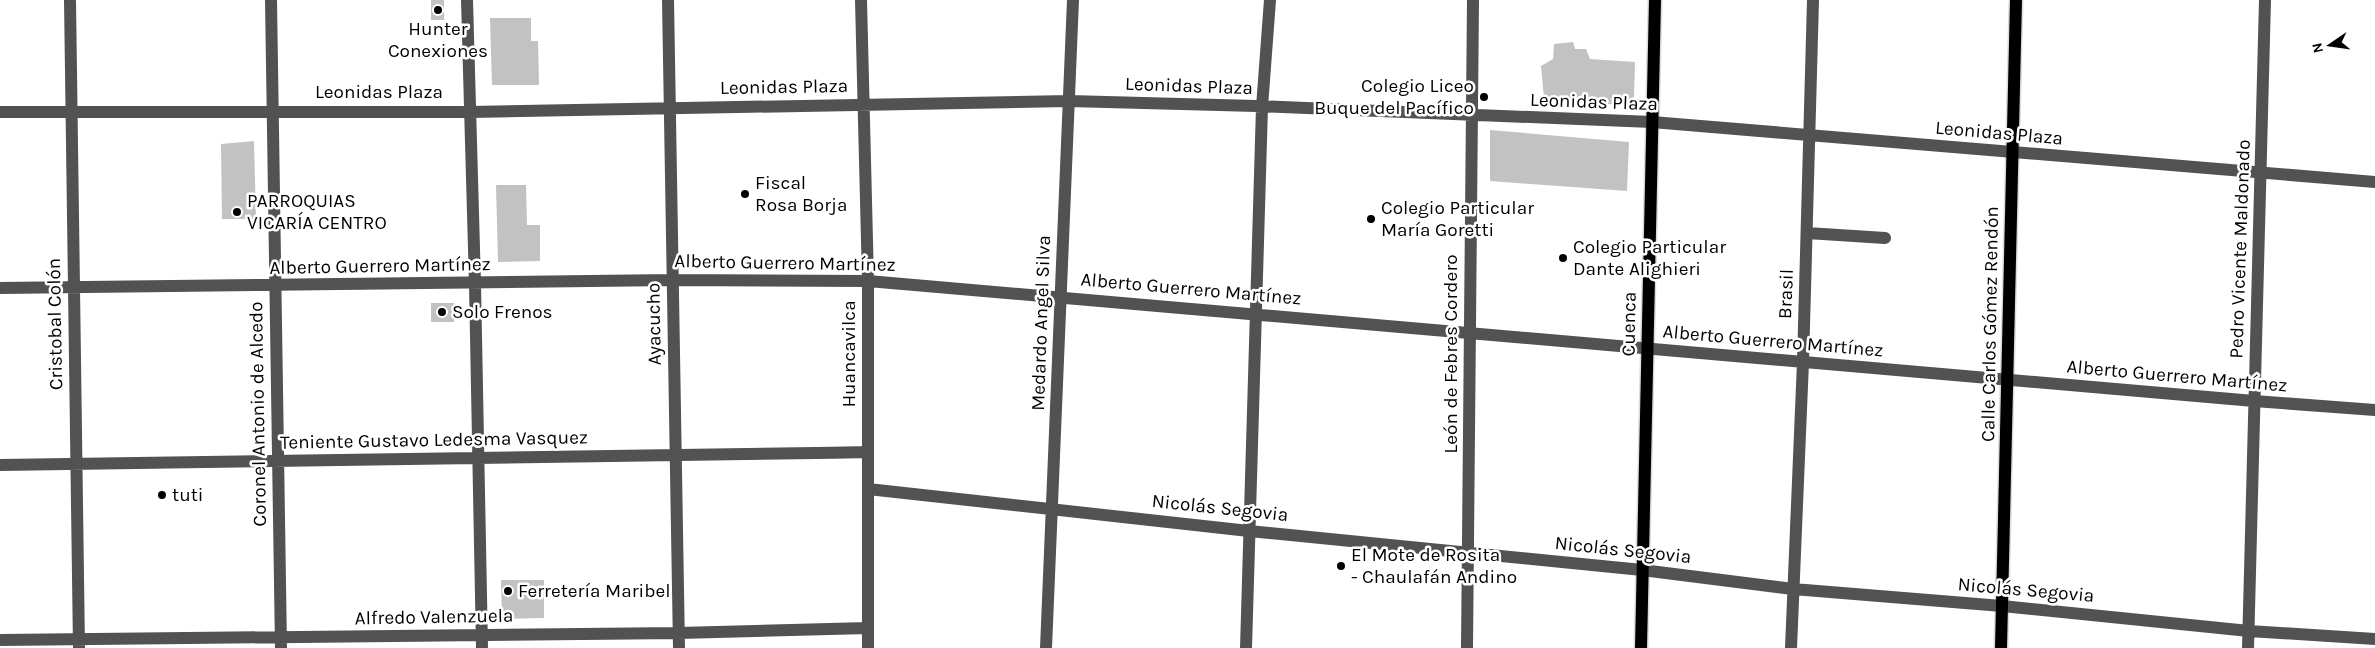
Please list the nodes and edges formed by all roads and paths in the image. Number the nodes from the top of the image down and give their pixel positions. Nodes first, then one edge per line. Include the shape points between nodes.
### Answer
1 (70, 0) edge
2 (271, 0) edge
3 (467, 0) edge
4 (668, 0) edge
5 (861, 0) edge
6 (1073, 0) edge
7 (1270, 0) edge
8 (1473, 0) edge
9 (1655, 0) edge
10 (1813, 0) edge
11 (2016, 0) edge
12 (2265, 0) edge
13 (1069, 101) junction
14 (864, 104) junction
15 (1262, 106) junction
16 (670, 107) junction
17 (273, 110) junction
18 (0, 112) edge
19 (72, 112) junction
20 (470, 112) junction
21 (1470, 116) junction
22 (1652, 122) junction
23 (1810, 135) junction
24 (2013, 153) junction
25 (2261, 173) junction
26 (2375, 182) edge
27 (1807, 233) junction
28 (1885, 238) dead end
29 (672, 280) junction
30 (868, 281) junction
31 (476, 284) junction
32 (73, 286) junction
33 (275, 286) junction
34 (0, 288) edge
35 (1060, 296) junction
36 (1258, 314) junction
37 (1469, 332) junction
38 (1647, 348) junction
39 (1803, 362) junction
40 (2007, 380) junction
41 (2254, 401) junction
42 (2375, 410) edge
43 (868, 452) junction
44 (676, 456) junction
45 (479, 460) junction
46 (277, 461) junction
47 (76, 464) junction
48 (0, 466) edge
49 (868, 488) junction
50 (1052, 508) junction
51 (1249, 531) junction
52 (1470, 552) junction
53 (1642, 570) junction
54 (1793, 589) junction
55 (2002, 606) junction
56 (868, 628) junction
57 (2248, 631) junction
58 (679, 633) junction
59 (2375, 639) edge
60 (0, 640) edge
61 (482, 642) edge
62 (281, 643) edge
63 (79, 644) edge
64 (680, 648) edge
65 (868, 648) edge
66 (1046, 648) edge
67 (1246, 648) edge
68 (1467, 648) edge
69 (1640, 648) edge
70 (1791, 648) edge
71 (2001, 648) edge
72 (2248, 648) edge

1 - 19 street, Cristobal Colón
2 - 17 street, Coronel Antonio de Alcedo
3 - 20 street
4 - 16 street, Ayacucho
5 - 14 street, Huancavilca
6 - 13 street, Medardo Angel Silva
7 - 15 street
8 - 21 street, León de Febres Cordero
9 - 22 main road, Cuenca
10 - 23 street, Brasil
11 - 24 main road, Calle Carlos Gómez Rendón
12 - 25 street, Pedro Vicente Maldonado
13 - 14 street, Leonidas Plaza
13 - 15 street, Leonidas Plaza
13 - 35 street, Medardo Angel Silva
14 - 16 street, Leonidas Plaza
14 - 30 street, Huancavilca
15 - 21 street, Leonidas Plaza
15 - 36 street
16 - 20 street, Leonidas Plaza
16 - 29 street, Ayacucho
17 - 19 street, Leonidas Plaza
17 - 20 street, Leonidas Plaza
17 - 33 street, Coronel Antonio de Alcedo
18 - 19 street, Leonidas Plaza
19 - 32 street, Cristobal Colón
20 - 31 street
21 - 22 street, Leonidas Plaza
21 - 37 street, León de Febres Cordero
22 - 23 street, Leonidas Plaza
22 - 38 main road, Cuenca
23 - 24 street, Leonidas Plaza
23 - 27 street, Brasil
24 - 25 street, Leonidas Plaza
24 - 40 main road, Calle Carlos Gómez Rendón
25 - 26 street, Leonidas Plaza
25 - 41 street, Pedro Vicente Maldonado
27 - 28 street
27 - 39 street, Brasil
29 - 30 street, Alberto Guerrero Martínez
29 - 31 street, Alberto Guerrero Martínez
29 - 44 street, Ayacucho
30 - 35 street, Alberto Guerrero Martínez
30 - 43 street, Huancavilca
31 - 33 street, Alberto Guerrero Martínez
31 - 45 street
32 - 33 street, Alberto Guerrero Martínez
32 - 34 street, Alberto Guerrero Martínez
32 - 47 street, Cristobal Colón
33 - 46 street, Coronel Antonio de Alcedo
35 - 36 street, Alberto Guerrero Martínez
35 - 50 street, Medardo Angel Silva
36 - 37 street, Alberto Guerrero Martínez
36 - 51 street
37 - 38 street, Alberto Guerrero Martínez
37 - 52 street, León de Febres Cordero
38 - 39 street, Alberto Guerrero Martínez
38 - 53 main road, Cuenca
39 - 40 street, Alberto Guerrero Martínez
39 - 54 street, Brasil
40 - 41 street, Alberto Guerrero Martínez
40 - 55 main road, Calle Carlos Gómez Rendón
41 - 42 street, Alberto Guerrero Martínez
41 - 57 street, Pedro Vicente Maldonado
43 - 44 street, Teniente Gustavo Ledesma Vasquez
43 - 49 street, Huancavilca
44 - 45 street, Teniente Gustavo Ledesma Vasquez
44 - 58 street, Ayacucho
45 - 46 street, Teniente Gustavo Ledesma Vasquez
45 - 61 street
46 - 47 street, Teniente Gustavo Ledesma Vasquez
46 - 62 street, Coronel Antonio de Alcedo
47 - 48 street, Teniente Gustavo Ledesma Vasquez
47 - 63 street, Cristobal Colón
49 - 50 street, Nicolás Segovia
49 - 56 street, Huancavilca
50 - 51 street, Nicolás Segovia
50 - 66 street, Medardo Angel Silva
51 - 52 street, Nicolás Segovia
51 - 67 street
52 - 53 street, Nicolás Segovia
52 - 68 street, León de Febres Cordero
53 - 54 street, Nicolás Segovia
53 - 69 main road, Cuenca
54 - 55 street, Nicolás Segovia
54 - 70 street, Brasil
55 - 57 street, Nicolás Segovia
55 - 71 main road, Calle Carlos Gómez Rendón
56 - 58 street, Alfredo Valenzuela
56 - 65 street, Huancavilca
57 - 59 street, Nicolás Segovia
57 - 72 street, Pedro Vicente Maldonado
58 - 61 street, Alfredo Valenzuela
58 - 64 street, Ayacucho
60 - 63 street, Alfredo Valenzuela
61 - 62 street, Alfredo Valenzuela
62 - 63 street, Alfredo Valenzuela

